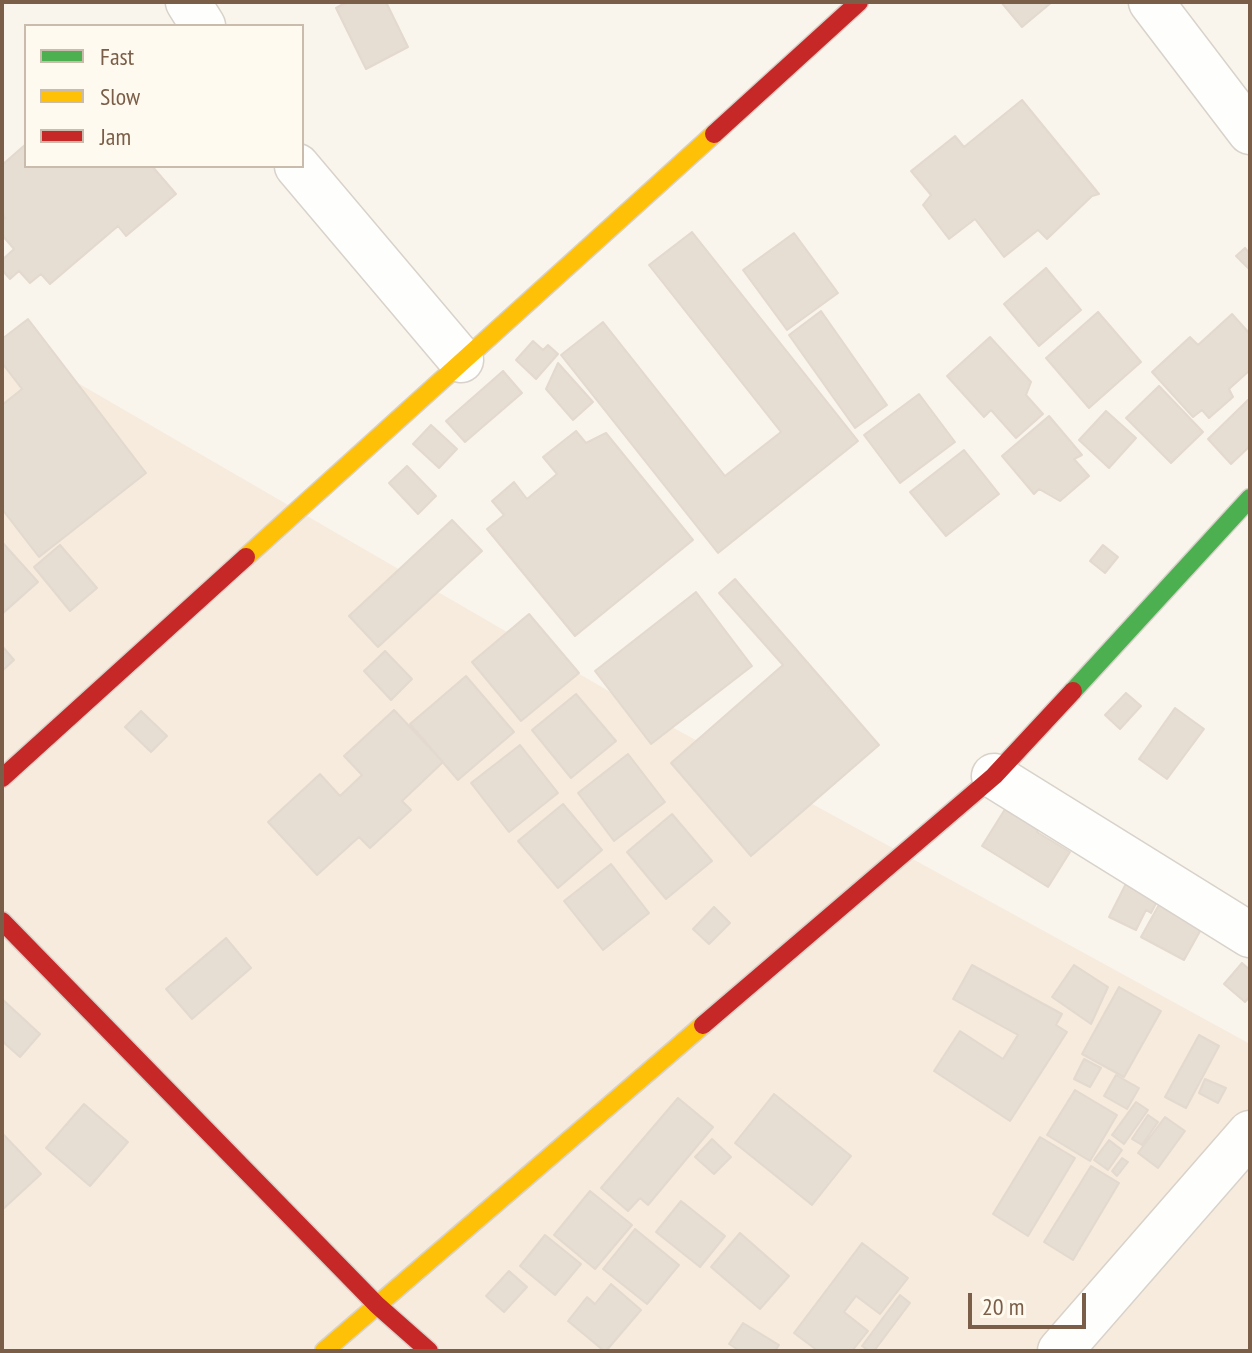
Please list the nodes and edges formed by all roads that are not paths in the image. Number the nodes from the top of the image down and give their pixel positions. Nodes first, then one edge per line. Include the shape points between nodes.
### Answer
1 (188, 2) edge
2 (859, 2) edge
3 (1151, 2) edge
4 (202, 24) edge
5 (1250, 132) edge
6 (299, 168) edge
7 (461, 360) junction
8 (1250, 498) edge
9 (994, 776) junction
10 (2, 778) edge
11 (2, 921) edge
12 (1250, 935) edge
13 (1250, 1133) edge
14 (377, 1305) junction
15 (324, 1351) edge
16 (429, 1351) edge
17 (1060, 1351) edge

1 - 4 street
2 - 7 street
3 - 5 street
6 - 7 street
7 - 10 street
8 - 9 street
9 - 12 street
9 - 14 street
11 - 14 street
13 - 17 street
14 - 15 street
14 - 16 street

